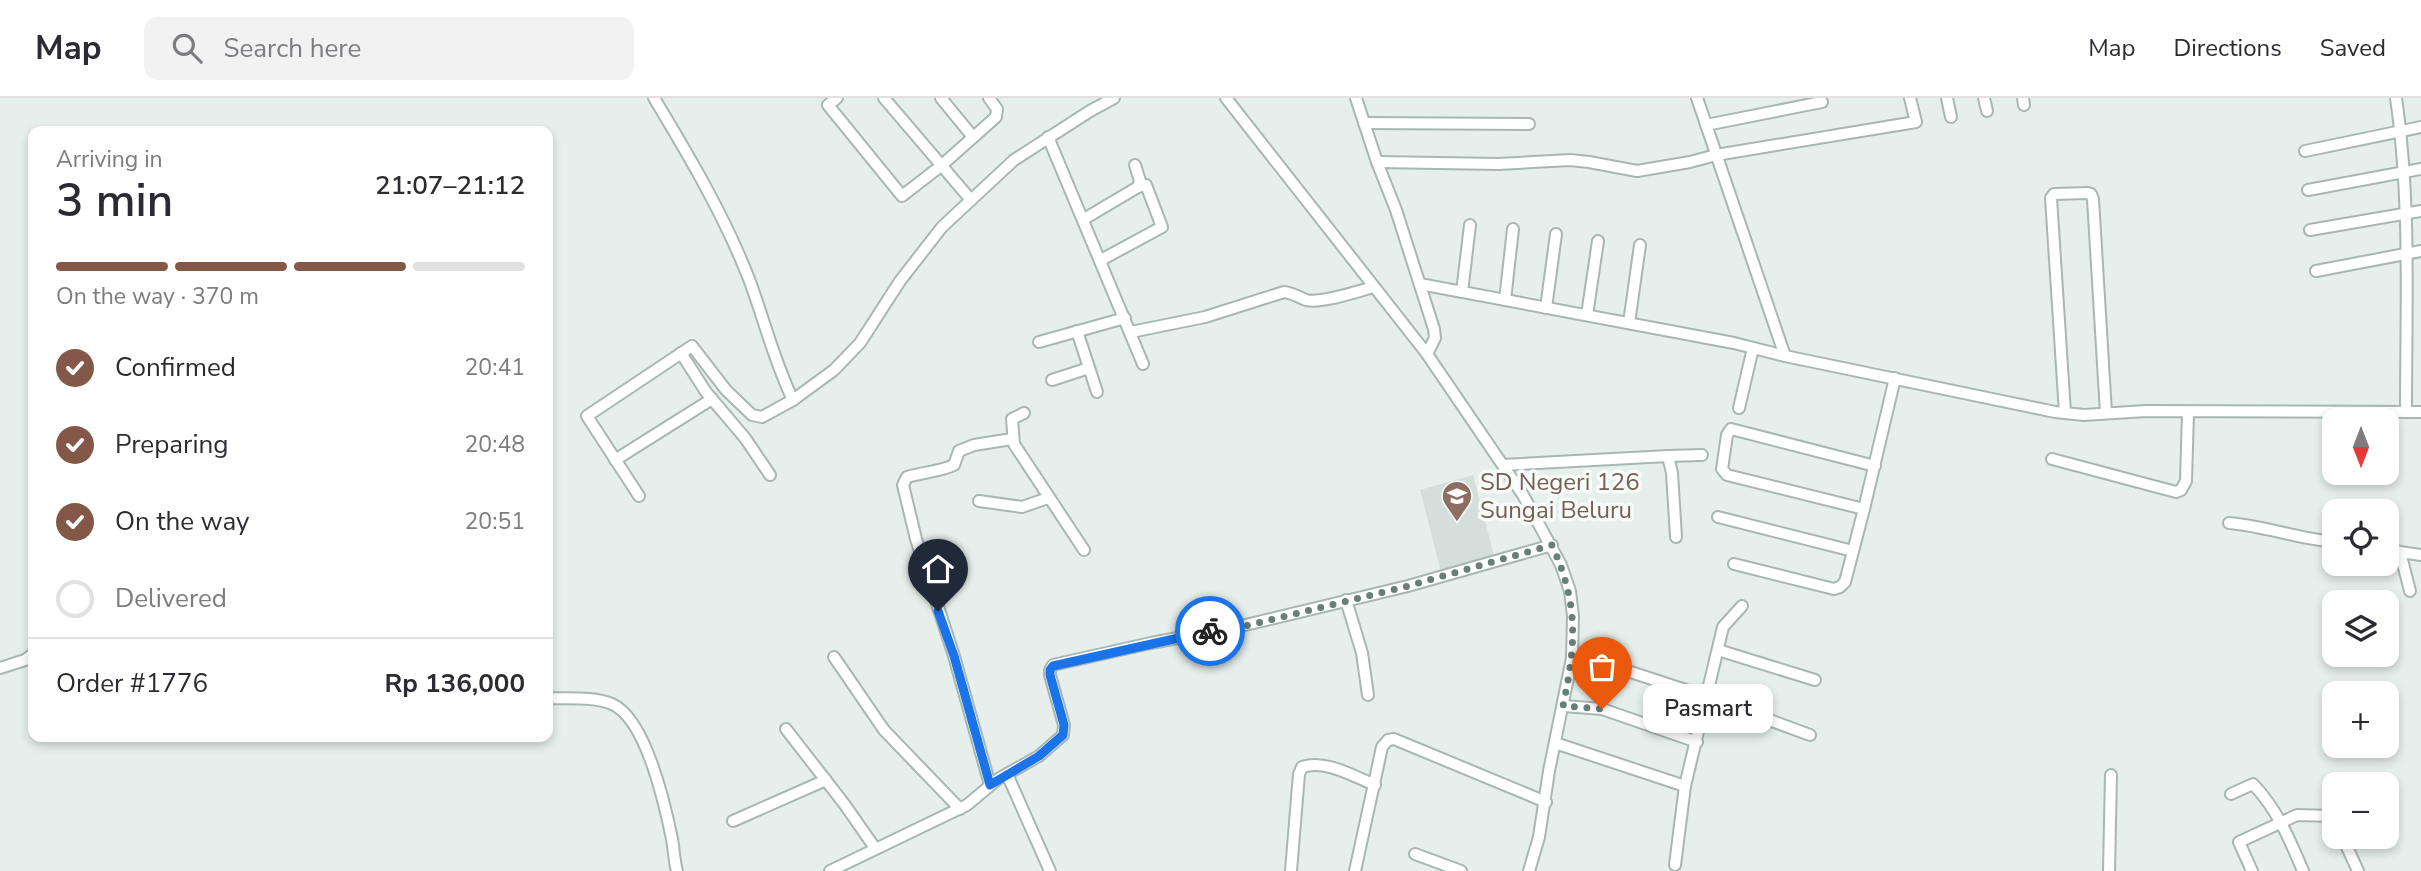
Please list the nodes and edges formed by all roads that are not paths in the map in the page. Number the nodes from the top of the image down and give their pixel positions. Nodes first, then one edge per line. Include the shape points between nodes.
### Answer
1 (654, 98) edge
2 (837, 98) edge
3 (884, 98) edge
4 (941, 98) edge
5 (989, 98) edge
6 (1114, 98) edge
7 (1226, 98) edge
8 (1356, 98) edge
9 (1697, 98) edge
10 (1910, 98) edge
11 (1947, 98) edge
12 (1984, 98) edge
13 (2396, 98) edge
14 (1822, 102) dead end
15 (1987, 111) dead end
16 (1951, 117) dead end
17 (1364, 123) junction
18 (1529, 124) dead end
19 (1706, 125) junction
20 (2421, 127) edge
21 (2400, 130) junction
22 (973, 137) junction
23 (1048, 137) junction
24 (2305, 152) dead end
25 (1716, 155) junction
26 (1377, 162) junction
27 (942, 165) junction
28 (1135, 165) dead end
29 (2421, 169) edge
30 (2405, 172) junction
31 (1138, 187) junction
32 (2308, 190) dead end
33 (971, 200) junction
34 (2421, 211) edge
35 (2406, 213) junction
36 (1084, 219) junction
37 (1470, 225) dead end
38 (1513, 229) dead end
39 (2310, 230) dead end
40 (1556, 234) dead end
41 (1598, 241) dead end
42 (1640, 245) dead end
43 (2421, 251) edge
44 (2407, 254) junction
45 (1101, 260) junction
46 (2316, 271) dead end
47 (1420, 284) junction
48 (1374, 287) junction
49 (1462, 292) junction
50 (1505, 300) junction
51 (1546, 308) junction
52 (1587, 316) junction
53 (1125, 318) junction
54 (1629, 323) junction
55 (1077, 331) junction
56 (1131, 332) junction
57 (1039, 342) dead end
58 (1753, 348) junction
59 (681, 353) junction
60 (1427, 354) junction
61 (1785, 356) junction
62 (1143, 364) dead end
63 (1089, 368) junction
64 (1895, 378) junction
65 (1052, 380) dead end
66 (1097, 392) dead end
67 (712, 399) junction
68 (793, 400) junction
69 (1739, 408) dead end
70 (2188, 412) junction
71 (2406, 412) junction
72 (2421, 412) edge
73 (1024, 413) dead end
74 (2065, 413) junction
75 (2106, 414) junction
76 (1012, 439) junction
77 (1702, 455) dead end
78 (1668, 456) junction
79 (2052, 459) dead end
80 (615, 460) junction
81 (1503, 465) junction
82 (1875, 466) junction
83 (770, 475) dead end
84 (639, 496) dead end
85 (1048, 498) junction
86 (979, 501) dead end
87 (1864, 509) junction
88 (1718, 517) dead end
89 (2230, 523) dead end
90 (1676, 537) dead end
91 (2322, 541) edge
92 (1552, 545) junction
93 (1084, 550) dead end
94 (1853, 551) junction
95 (2400, 552) joint
96 (2421, 555) edge
97 (1734, 564) dead end
98 (2410, 592) dead end
99 (1346, 600) junction
100 (1742, 606) dead end
101 (1718, 650) junction
102 (834, 657) dead end
103 (28, 658) edge
104 (1572, 658) junction
105 (0, 668) edge
106 (1815, 680) dead end
107 (1368, 695) dead end
108 (1707, 696) junction
109 (553, 698) edge
110 (1563, 706) junction
111 (786, 729) dead end
112 (1810, 735) dead end
113 (1697, 742) junction
114 (1555, 743) junction
115 (1007, 774) junction
116 (2111, 775) dead end
117 (826, 780) junction
118 (990, 785) junction
119 (1375, 785) junction
120 (1685, 786) junction
121 (2231, 794) dead end
122 (1546, 802) junction
123 (960, 809) junction
124 (2322, 816) edge
125 (733, 821) dead end
126 (2281, 821) junction
127 (875, 848) junction
128 (2348, 849) edge
129 (1415, 854) dead end
130 (1675, 865) dead end
131 (677, 871) edge
132 (830, 871) edge
133 (1050, 871) edge
134 (1291, 871) edge
135 (1355, 871) edge
136 (1461, 871) edge
137 (1529, 871) edge
138 (2109, 871) edge
139 (2252, 871) edge
140 (2304, 871) edge
141 (2358, 871) edge

1 - 68 street via 725,226
2 - 27 street via 828,105 900,196
3 - 27 street
4 - 22 street
5 - 22 street via 998,113
6 - 23 street
7 - 48 street
8 - 17 street
9 - 19 street
10 - 25 street via 1916,122
11 - 16 street
12 - 15 street
13 - 21 street
14 - 19 street
17 - 18 street
17 - 26 street
19 - 25 street
20 - 21 street
21 - 24 street
21 - 30 street
22 - 27 street
23 - 33 street via 1014,160
23 - 36 street
25 - 26 street via 1637,172 1570,160
25 - 61 street
26 - 47 street
27 - 33 street
28 - 31 street
29 - 30 street
30 - 32 street
30 - 35 street
31 - 36 street
31 - 45 street via 1146,185 1162,226
33 - 68 street via 942,227 859,343 834,370
34 - 35 street
35 - 39 street
35 - 44 street
36 - 45 street
37 - 49 street
38 - 50 street
40 - 51 street
41 - 52 street
42 - 54 street
43 - 44 street
44 - 46 street
44 - 71 street
45 - 53 street
47 - 49 street
47 - 60 street via 1435,338
48 - 56 street via 1318,300 1284,292 1205,317
48 - 60 street
49 - 50 street
50 - 51 street
51 - 52 street
52 - 54 street
53 - 55 street
53 - 56 street
54 - 58 street
55 - 57 street
55 - 63 street
56 - 62 street
58 - 61 street
58 - 69 street
59 - 67 street
59 - 68 street via 692,345 726,390 757,417
59 - 80 street via 587,416
60 - 81 street
61 - 64 street
63 - 65 street
63 - 66 street
64 - 74 street
64 - 82 street
67 - 80 street
67 - 83 street
70 - 71 street
70 - 75 street
70 - 79 street via 2186,481 2184,489 2176,492
71 - 72 street
73 - 76 street via 1012,419
74 - 75 street
74 - 75 street via 2051,198 2054,194 2088,193 2093,199
76 - 85 street
76 - 118 street via 974,445 959,452 954,465 907,477 902,485
77 - 78 street
78 - 81 street
78 - 90 street
80 - 84 street
81 - 92 street
82 - 87 street
82 - 87 street via 1731,429 1727,435 1724,474
85 - 86 street via 1022,507
85 - 93 street
87 - 94 street
88 - 94 street
89 - 91 street
92 - 99 street
92 - 104 street via 1570,591
94 - 97 street via 1845,582 1834,589
95 - 96 street
95 - 98 street
99 - 107 street via 1362,653
99 - 115 street via 1053,666 1050,675 1063,735 1039,756
100 - 101 street via 1727,620
101 - 106 street
101 - 108 street
102 - 123 street via 884,730
103 - 105 street
104 - 108 street via 1591,659
104 - 110 street
108 - 112 street
108 - 113 street
109 - 131 street via 599,700 614,705 634,724 664,804
110 - 113 street via 1602,709
110 - 114 street
111 - 117 street
113 - 120 street
114 - 120 street
114 - 122 street
115 - 118 street
115 - 133 street
116 - 138 street
117 - 125 street
117 - 127 street
118 - 123 street
119 - 122 street via 1382,747 1394,738
119 - 134 street via 1323,765 1302,768
119 - 135 street
120 - 130 street
121 - 126 street via 2253,785
122 - 137 street
123 - 127 street
124 - 126 street via 2297,815
126 - 139 street via 2239,842
126 - 140 street
127 - 132 street
128 - 141 street
129 - 136 street

